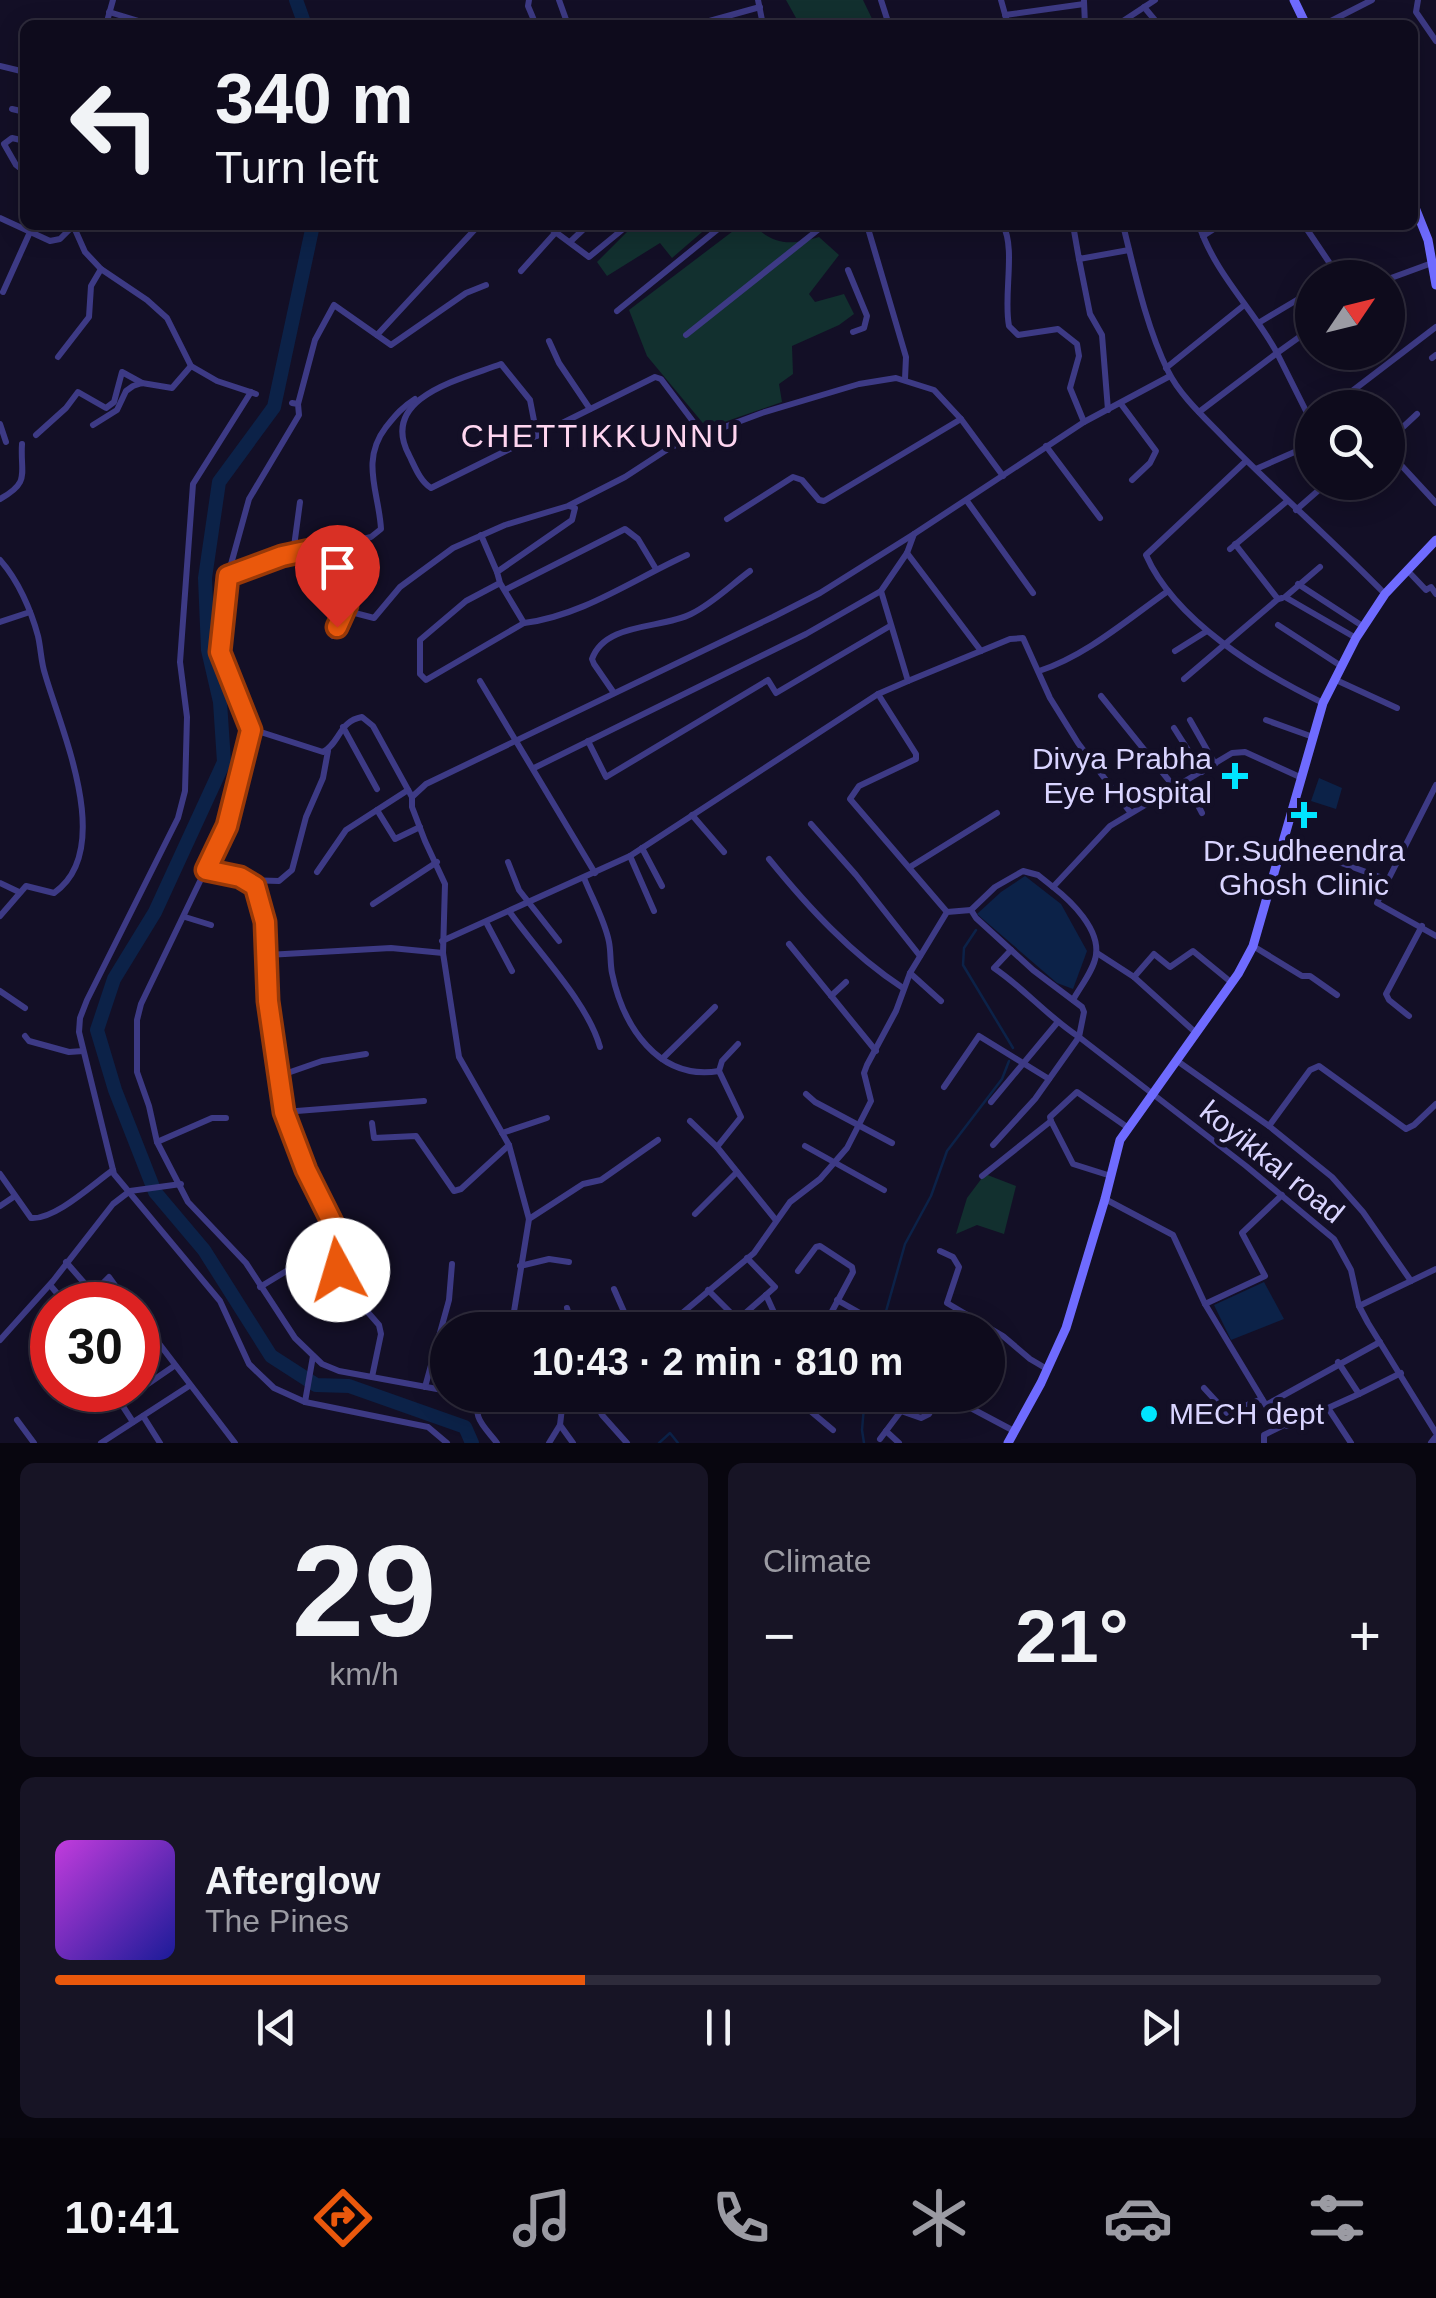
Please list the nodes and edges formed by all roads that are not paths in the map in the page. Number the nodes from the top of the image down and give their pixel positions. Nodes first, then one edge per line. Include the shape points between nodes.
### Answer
1 (113, 0) edge
2 (1001, 0) edge
3 (1155, 0) edge
4 (1372, 0) edge
5 (1418, 0) edge
6 (1084, 2) edge
7 (759, 3) edge
8 (1144, 7) junction
9 (109, 12) junction
10 (1005, 15) junction
11 (107, 20) edge
12 (135, 20) edge
13 (709, 20) edge
14 (1006, 20) edge
15 (1124, 20) edge
16 (1155, 20) edge
17 (1333, 20) edge
18 (1436, 41) edge
19 (12, 109) dead end
20 (20, 111) edge
21 (20, 140) edge
22 (20, 168) edge
23 (1418, 215) edge
24 (26, 230) edge
25 (68, 230) edge
26 (76, 230) edge
27 (474, 230) edge
28 (553, 230) edge
29 (583, 230) edge
30 (622, 230) edge
31 (718, 230) edge
32 (818, 230) edge
33 (868, 230) edge
34 (1004, 230) edge
35 (1073, 230) edge
36 (1126, 230) edge
37 (1201, 230) edge
38 (1212, 230) edge
39 (1307, 230) edge
40 (30, 232) junction
41 (556, 232) junction
42 (1203, 236) junction
43 (570, 242) junction
44 (1129, 250) junction
45 (1080, 259) junction
46 (1328, 260) edge
47 (1432, 263) junction
48 (101, 269) junction
49 (848, 270) dead end
50 (521, 272) dead end
51 (1405, 273) edge
52 (486, 285) dead end
53 (1436, 285) edge
54 (3, 292) dead end
55 (1295, 301) edge
56 (1244, 306) junction
57 (617, 311) dead end
58 (1260, 322) junction
59 (1436, 327) edge
60 (853, 332) dead end
61 (377, 335) junction
62 (686, 335) dead end
63 (1295, 340) edge
64 (549, 341) dead end
65 (1278, 353) junction
66 (58, 357) dead end
67 (191, 366) junction
68 (1168, 372) junction
69 (905, 379) junction
70 (142, 383) junction
71 (1296, 390) edge
72 (1354, 390) edge
73 (417, 398) junction
74 (1120, 404) junction
75 (590, 409) junction
76 (1108, 410) junction
77 (1199, 412) junction
78 (1416, 414) dead end
79 (961, 418) junction
80 (1084, 422) junction
81 (0, 424) edge
82 (93, 425) dead end
83 (1405, 425) edge
84 (36, 435) dead end
85 (537, 436) junction
86 (704, 436) junction
87 (6, 442) dead end
88 (22, 444) dead end
89 (1046, 446) junction
90 (1295, 452) edge
91 (1246, 460) junction
92 (1256, 469) junction
93 (1405, 469) edge
94 (1003, 476) junction
95 (1132, 480) dead end
96 (0, 499) edge
97 (1307, 500) edge
98 (967, 501) junction
99 (300, 502) dead end
100 (1286, 502) junction
101 (1436, 503) edge
102 (568, 506) junction
103 (1296, 510) junction
104 (726, 518) dead end
105 (1100, 518) dead end
106 (914, 534) junction
107 (481, 536) junction
108 (1436, 540) edge
109 (329, 546) junction
110 (906, 553) junction
111 (293, 554) junction
112 (687, 555) dead end
113 (0, 560) edge
114 (1320, 567) dead end
115 (656, 569) junction
116 (1407, 570) junction
117 (750, 571) dead end
118 (497, 572) junction
119 (228, 576) junction
120 (1298, 584) junction
121 (503, 586) junction
122 (881, 591) junction
123 (1168, 591) junction
124 (1032, 593) dead end
125 (1385, 594) junction
126 (1436, 594) edge
127 (1282, 598) junction
128 (347, 605) junction
129 (30, 612) junction
130 (0, 622) edge
131 (524, 622) junction
132 (1278, 625) dead end
133 (890, 626) junction
134 (1364, 627) junction
135 (1207, 631) junction
136 (333, 636) dead end
137 (1356, 638) junction
138 (1223, 646) junction
139 (981, 651) junction
140 (1176, 651) dead end
141 (1342, 667) junction
142 (1039, 671) junction
143 (1184, 679) dead end
144 (1336, 680) junction
145 (908, 681) junction
146 (480, 682) dead end
147 (614, 693) junction
148 (878, 694) junction
149 (1101, 696) dead end
150 (1323, 703) junction
151 (1397, 708) dead end
152 (1190, 720) dead end
153 (1266, 720) dead end
154 (343, 728) junction
155 (1174, 728) dead end
156 (251, 730) junction
157 (1313, 737) junction
158 (588, 741) junction
159 (516, 742) junction
160 (328, 751) junction
161 (1215, 764) junction
162 (534, 768) junction
163 (1202, 772) junction
164 (1302, 778) junction
165 (1186, 782) junction
166 (1436, 785) edge
167 (1175, 788) junction
168 (377, 789) dead end
169 (410, 793) junction
170 (377, 810) junction
171 (1130, 812) junction
172 (1202, 813) dead end
173 (996, 814) dead end
174 (692, 815) junction
175 (811, 824) dead end
176 (420, 827) junction
177 (1282, 847) junction
178 (642, 848) junction
179 (724, 852) dead end
180 (630, 856) junction
181 (769, 859) dead end
182 (437, 862) junction
183 (508, 862) dead end
184 (910, 867) junction
185 (206, 870) junction
186 (317, 872) dead end
187 (595, 873) junction
188 (584, 878) junction
189 (250, 880) junction
190 (1388, 880) junction
191 (0, 883) edge
192 (662, 886) dead end
193 (1053, 887) junction
194 (18, 892) junction
195 (528, 902) junction
196 (373, 904) dead end
197 (971, 910) junction
198 (509, 911) junction
199 (654, 911) dead end
200 (948, 912) junction
201 (0, 916) edge
202 (184, 917) junction
203 (486, 922) junction
204 (211, 925) dead end
205 (1422, 926) junction
206 (1436, 936) edge
207 (559, 941) dead end
208 (442, 942) junction
209 (789, 944) dead end
210 (1253, 946) junction
211 (1011, 950) junction
212 (443, 953) junction
213 (1097, 953) junction
214 (267, 955) junction
215 (920, 956) junction
216 (512, 970) dead end
217 (910, 973) junction
218 (1134, 977) junction
219 (846, 982) dead end
220 (1232, 983) junction
221 (904, 988) junction
222 (0, 990) edge
223 (1337, 995) dead end
224 (831, 996) junction
225 (1073, 1000) junction
226 (940, 1001) dead end
227 (715, 1007) dead end
228 (25, 1008) dead end
229 (1409, 1016) dead end
230 (1056, 1022) junction
231 (1196, 1032) junction
232 (25, 1036) dead end
233 (1078, 1037) junction
234 (738, 1044) dead end
235 (600, 1048) dead end
236 (83, 1051) junction
237 (876, 1051) junction
238 (366, 1054) dead end
239 (662, 1059) junction
240 (1176, 1059) junction
241 (1024, 1063) junction
242 (718, 1072) junction
243 (276, 1077) junction
244 (1050, 1080) junction
245 (944, 1087) dead end
246 (806, 1094) dead end
247 (1150, 1094) junction
248 (424, 1101) dead end
249 (991, 1102) dead end
250 (1436, 1104) edge
251 (284, 1112) junction
252 (226, 1118) dead end
253 (547, 1118) dead end
254 (690, 1121) dead end
255 (1051, 1121) junction
256 (372, 1123) dead end
257 (858, 1126) junction
258 (1268, 1126) junction
259 (1127, 1127) junction
260 (502, 1133) junction
261 (658, 1140) dead end
262 (156, 1142) junction
263 (892, 1143) dead end
264 (509, 1145) junction
265 (805, 1146) dead end
266 (993, 1146) dead end
267 (718, 1147) junction
268 (833, 1164) junction
269 (112, 1170) junction
270 (737, 1172) junction
271 (0, 1174) edge
272 (982, 1176) dead end
273 (1111, 1176) junction
274 (182, 1184) junction
275 (884, 1190) dead end
276 (130, 1192) junction
277 (1282, 1195) junction
278 (15, 1196) junction
279 (1105, 1200) junction
280 (0, 1206) edge
281 (694, 1214) dead end
282 (529, 1218) junction
283 (775, 1219) junction
284 (940, 1251) dead end
285 (747, 1258) junction
286 (66, 1262) junction
287 (569, 1262) dead end
288 (452, 1264) dead end
289 (294, 1266) dead end
290 (520, 1266) junction
291 (1436, 1269) edge
292 (798, 1271) dead end
293 (1411, 1281) junction
294 (51, 1282) edge
295 (85, 1282) edge
296 (260, 1287) junction
297 (614, 1289) dead end
298 (708, 1290) junction
299 (766, 1296) junction
300 (836, 1300) junction
301 (1205, 1304) junction
302 (30, 1306) edge
303 (1359, 1306) junction
304 (568, 1308) dead end
305 (513, 1312) edge
306 (569, 1312) edge
307 (624, 1312) edge
308 (683, 1312) edge
309 (730, 1312) edge
310 (747, 1312) edge
311 (774, 1312) edge
312 (830, 1312) edge
313 (857, 1312) edge
314 (0, 1340) edge
315 (1380, 1342) junction
316 (160, 1347) edge
317 (313, 1356) junction
318 (1338, 1362) junction
319 (174, 1366) junction
320 (1048, 1369) junction
321 (1401, 1373) junction
322 (372, 1377) junction
323 (188, 1386) junction
324 (424, 1387) junction
325 (430, 1388) edge
326 (1204, 1388) dead end
327 (1359, 1394) junction
328 (305, 1402) junction
329 (1264, 1402) junction
330 (1328, 1408) junction
331 (476, 1412) edge
332 (562, 1412) edge
333 (601, 1412) edge
334 (811, 1412) edge
335 (901, 1412) edge
336 (905, 1412) edge
337 (930, 1412) edge
338 (977, 1412) edge
339 (143, 1416) junction
340 (16, 1420) dead end
341 (134, 1422) junction
342 (560, 1425) junction
343 (1283, 1426) junction
344 (832, 1430) dead end
345 (886, 1431) junction
346 (1014, 1431) junction
347 (1435, 1438) edge
348 (880, 1439) dead end
349 (34, 1443) edge
350 (101, 1443) edge
351 (160, 1443) edge
352 (234, 1443) edge
353 (446, 1443) edge
354 (497, 1443) edge
355 (549, 1443) edge
356 (572, 1443) edge
357 (626, 1443) edge
358 (899, 1443) edge
359 (1008, 1443) edge
360 (1264, 1443) edge
361 (1351, 1443) edge

1 - 9 street
2 - 10 street
3 - 8 street
4 - 17 street
5 - 18 street via 1416,12
6 - 10 street
7 - 13 street
8 - 15 street
8 - 16 street
9 - 11 street
9 - 12 street
10 - 14 street
19 - 20 street
21 - 22 street via 4,144
23 - 47 main road
24 - 40 street
25 - 40 street via 55,241
26 - 48 street
27 - 61 street
28 - 41 street
29 - 43 street
30 - 43 street via 588,257
31 - 57 street
32 - 62 street
33 - 69 street via 906,356
34 - 80 street via 1009,326 1018,335 1058,329 1077,344 1070,388
35 - 45 street
36 - 44 street
37 - 42 street
38 - 42 street
39 - 46 street
40 - 54 street
41 - 43 street
41 - 50 street
42 - 56 street
44 - 45 street
44 - 68 street
45 - 76 street via 1090,314 1102,335
47 - 51 street
47 - 53 main road
48 - 66 street via 91,286 88,318
48 - 67 street via 167,318
49 - 60 street via 867,316 864,328
52 - 61 street via 398,342 386,345
55 - 58 street
56 - 58 street
56 - 68 street
58 - 65 street
59 - 72 street
61 - 119 street via 338,306 330,308 295,404 298,415 249,500
63 - 65 street
64 - 75 street
65 - 71 street
65 - 77 street
67 - 70 street via 168,389
67 - 236 street via 254,393 193,484 180,662 185,792 86,1000
68 - 74 street
68 - 77 street
69 - 79 street via 934,390
69 - 86 street via 859,384
70 - 82 street
70 - 84 street via 122,372 106,408 78,392
73 - 85 street via 501,364 530,400
73 - 85 street via 404,421 404,445 431,488
73 - 109 street via 402,407 372,454 378,533
74 - 76 street
74 - 95 street via 1156,451
75 - 85 street
75 - 86 street via 655,377
76 - 80 street
77 - 91 street
78 - 83 street
79 - 94 street
79 - 104 street via 824,501 793,477
80 - 89 street
81 - 87 street
86 - 102 street
88 - 96 street via 22,483
89 - 94 street
89 - 105 street
90 - 92 street
91 - 92 street
91 - 123 street via 1146,555
92 - 100 street
93 - 101 street
94 - 98 street
97 - 103 street
98 - 106 street
98 - 124 street
99 - 111 street
100 - 103 street
100 - 127 street via 1233,546
102 - 107 street
102 - 118 street via 574,508 572,520
103 - 125 street
106 - 110 street
106 - 147 street via 820,593
107 - 118 street
107 - 128 street via 424,567 374,618
108 - 116 main road
109 - 111 street
109 - 128 street
110 - 122 street
110 - 139 street
111 - 119 street
112 - 115 street
113 - 129 street
114 - 120 street
115 - 121 street via 625,529
115 - 131 street via 592,602
116 - 125 main road
116 - 126 street
117 - 147 street via 695,612 618,635 595,650 594,664
118 - 121 street
119 - 156 street via 220,652
120 - 127 street
120 - 134 street
121 - 131 street
121 - 131 street via 466,601 420,640 420,674 426,680
122 - 133 street
122 - 158 street
123 - 135 street
123 - 142 street
125 - 134 main road
127 - 137 street
127 - 138 street
128 - 136 street
129 - 130 street
129 - 194 street via 83,815 78,862 68,880 54,893 32,886
132 - 141 street
133 - 145 street
133 - 158 street via 776,694 768,680 606,777
134 - 137 main road
135 - 138 street
135 - 140 street
137 - 141 main road
138 - 143 street
138 - 150 street
139 - 142 street via 1019,636
139 - 145 street
141 - 144 main road
142 - 171 street via 1078,743
144 - 150 main road
144 - 151 street
145 - 148 street
146 - 159 street
147 - 159 street
148 - 174 street
148 - 184 street via 916,758 859,786 850,799
149 - 167 street
150 - 157 main road
152 - 161 street
153 - 157 street
154 - 160 street
154 - 168 street
154 - 169 street via 362,717 373,726
155 - 163 street
156 - 160 street
156 - 185 street via 227,826
157 - 164 main road
158 - 162 street
159 - 162 street
159 - 169 street
160 - 189 street via 292,870 279,880
161 - 163 street
161 - 164 street via 1244,752
162 - 187 street
163 - 165 street
164 - 177 main road
165 - 167 street
165 - 172 street
166 - 190 street
167 - 171 street
169 - 170 street
169 - 176 street
170 - 176 street via 394,839
170 - 186 street via 346,830
171 - 193 street
173 - 184 street
174 - 178 street
174 - 179 street
175 - 215 street
176 - 182 street
177 - 190 street
177 - 210 main road
178 - 180 street
178 - 192 street
180 - 187 street
180 - 199 street
181 - 221 street via 864,960
182 - 196 street
182 - 208 street via 445,884
183 - 195 street
184 - 200 street
185 - 189 street
185 - 202 street
187 - 188 street
188 - 195 street
188 - 239 street via 609,940 612,973 630,1025
189 - 214 street via 265,922
190 - 205 street via 1377,903
191 - 194 street
193 - 197 street via 1022,872
193 - 213 street via 1072,902
194 - 201 street
195 - 198 street
195 - 207 street
197 - 200 street
197 - 211 street
198 - 203 street
198 - 235 street via 596,1032
200 - 215 street
202 - 204 street
202 - 262 street via 136,1020 137,1072
203 - 208 street
203 - 216 street
205 - 206 street
205 - 229 street via 1386,994
208 - 212 street
209 - 224 street
210 - 220 main road
210 - 223 street
211 - 225 street
211 - 230 street, koyikkal road via 994,968
212 - 214 street via 391,948
212 - 260 street via 458,1056
213 - 218 street
213 - 225 street
214 - 243 street
215 - 217 street
217 - 221 street
217 - 226 street
218 - 220 street via 1154,954 1170,966 1193,950
218 - 231 street
219 - 224 street
220 - 231 main road
221 - 237 street
222 - 228 street
224 - 237 street
225 - 233 street via 1084,1012
227 - 239 street
230 - 233 street, koyikkal road
230 - 241 street
231 - 240 main road
232 - 236 street
233 - 244 street
233 - 247 street, koyikkal road
234 - 242 street
236 - 269 street
237 - 257 street via 864,1073 871,1101
238 - 243 street
239 - 242 street via 703,1074
240 - 247 main road
240 - 258 street
241 - 244 street
241 - 245 street via 979,1036
241 - 249 street
242 - 267 street via 741,1117
243 - 251 street
244 - 266 street
246 - 257 street
247 - 259 main road
247 - 277 street, koyikkal road
248 - 251 street
250 - 258 street via 1410,1128 1401,1127 1320,1066
251 - 322 street via 338,1234 345,1286 379,1325
252 - 262 street
253 - 260 street
254 - 267 street
255 - 259 street via 1077,1092
255 - 272 street
255 - 273 street via 1073,1164
256 - 264 street via 374,1138 416,1136 454,1191
257 - 263 street
257 - 268 street
258 - 293 street via 1339,1185
259 - 273 main road
260 - 264 street
261 - 282 street
262 - 274 street
264 - 282 street
265 - 268 street
267 - 270 street
268 - 275 street
268 - 283 street
269 - 276 street
269 - 278 street via 37,1220
270 - 281 street
270 - 283 street
271 - 278 street
273 - 279 main road
274 - 276 street
274 - 296 street via 188,1202
276 - 286 street
276 - 328 street via 220,1300 249,1364 274,1388
277 - 301 street via 1242,1233 1265,1276
277 - 303 street, koyikkal road via 1334,1239
278 - 280 street
279 - 301 street via 1172,1234
279 - 320 main road
282 - 290 street
283 - 285 street
284 - 320 street via 959,1267 947,1303
285 - 298 street
285 - 299 street via 775,1287
286 - 294 street
286 - 295 street
287 - 290 street
288 - 324 street via 449,1300
289 - 296 street
290 - 305 street
291 - 293 street
292 - 300 street via 820,1246 850,1264 853,1272
293 - 303 street
296 - 317 street
297 - 307 street
298 - 308 street
298 - 309 street
299 - 310 street
299 - 311 street
300 - 312 street
300 - 313 street
301 - 329 street
302 - 314 street
303 - 315 street, koyikkal road
304 - 306 street
315 - 318 street
315 - 321 street, koyikkal road
316 - 319 street
317 - 322 street via 339,1371
317 - 328 street
318 - 327 street
318 - 329 street
319 - 323 street
319 - 341 street via 123,1401
320 - 346 main road
321 - 327 street
321 - 347 street, koyikkal road
322 - 324 street
323 - 339 street
323 - 352 street
324 - 325 street
326 - 329 street via 1227,1413
327 - 330 street
328 - 353 street via 428,1427
329 - 343 street
330 - 343 street
330 - 361 street
331 - 354 street
332 - 342 street
333 - 357 street
334 - 344 street
335 - 345 street
336 - 337 street via 921,1418
338 - 346 street
339 - 341 street
339 - 351 street
340 - 349 street
341 - 350 street
342 - 355 street
342 - 356 street
343 - 360 street via 1264,1435
345 - 348 street
345 - 358 street
346 - 359 main road

